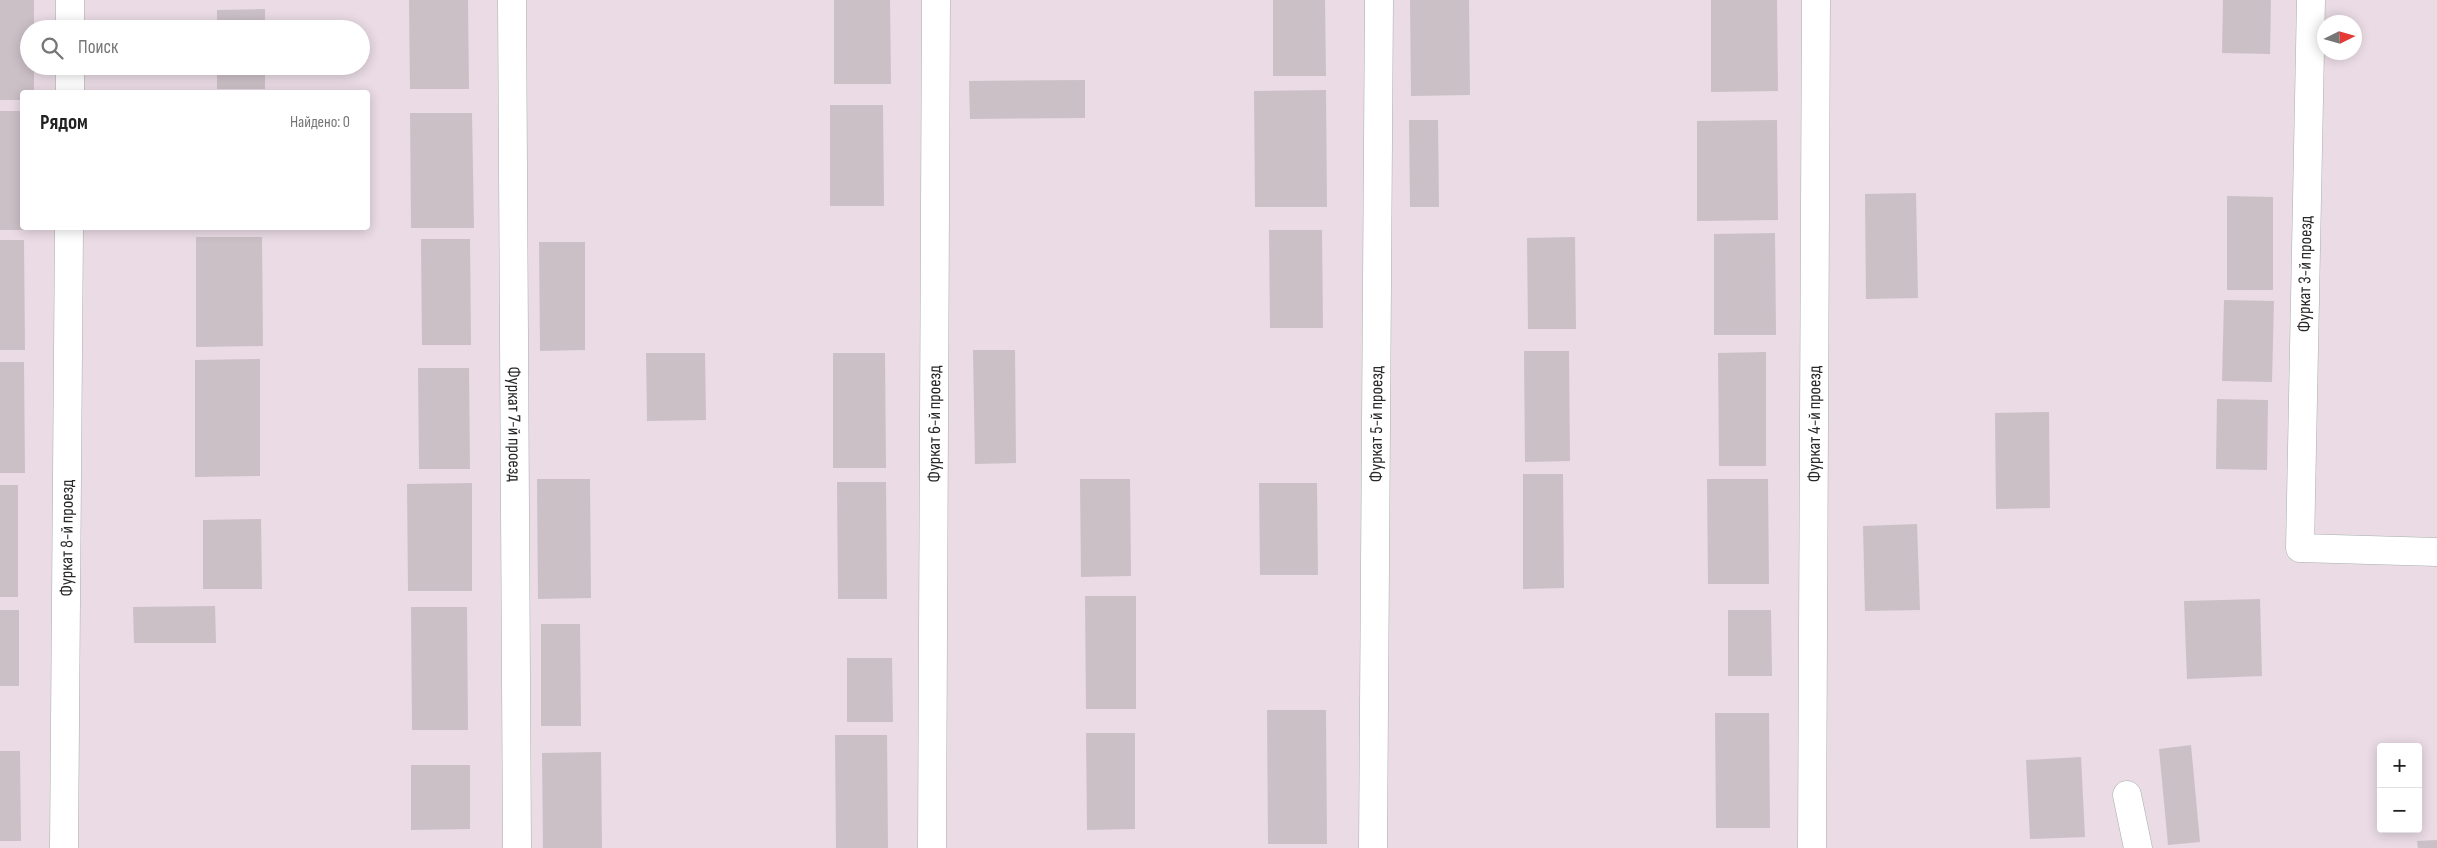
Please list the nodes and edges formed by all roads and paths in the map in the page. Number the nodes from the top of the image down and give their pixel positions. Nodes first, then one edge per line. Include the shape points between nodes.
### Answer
1 (70, 0) edge
2 (512, 0) edge
3 (936, 0) edge
4 (1379, 0) edge
5 (1816, 0) edge
6 (2311, 0) edge
7 (70, 20) edge
8 (70, 75) edge
9 (70, 90) edge
10 (69, 230) edge
11 (2437, 552) edge
12 (2127, 796) dead end
13 (64, 848) edge
14 (517, 848) edge
15 (932, 848) edge
16 (1373, 848) edge
17 (1812, 848) edge
18 (2138, 848) edge

1 - 7 street
2 - 14 street, Фуркат 7-й проезд
3 - 15 street, Фуркат 6-й проезд
4 - 16 street, Фуркат 5-й проезд
5 - 17 street, Фуркат 4-й проезд
6 - 11 street, Фуркат 3-й проезд via 2300,548
8 - 9 street
10 - 13 street, Фуркат 8-й проезд
12 - 18 street

